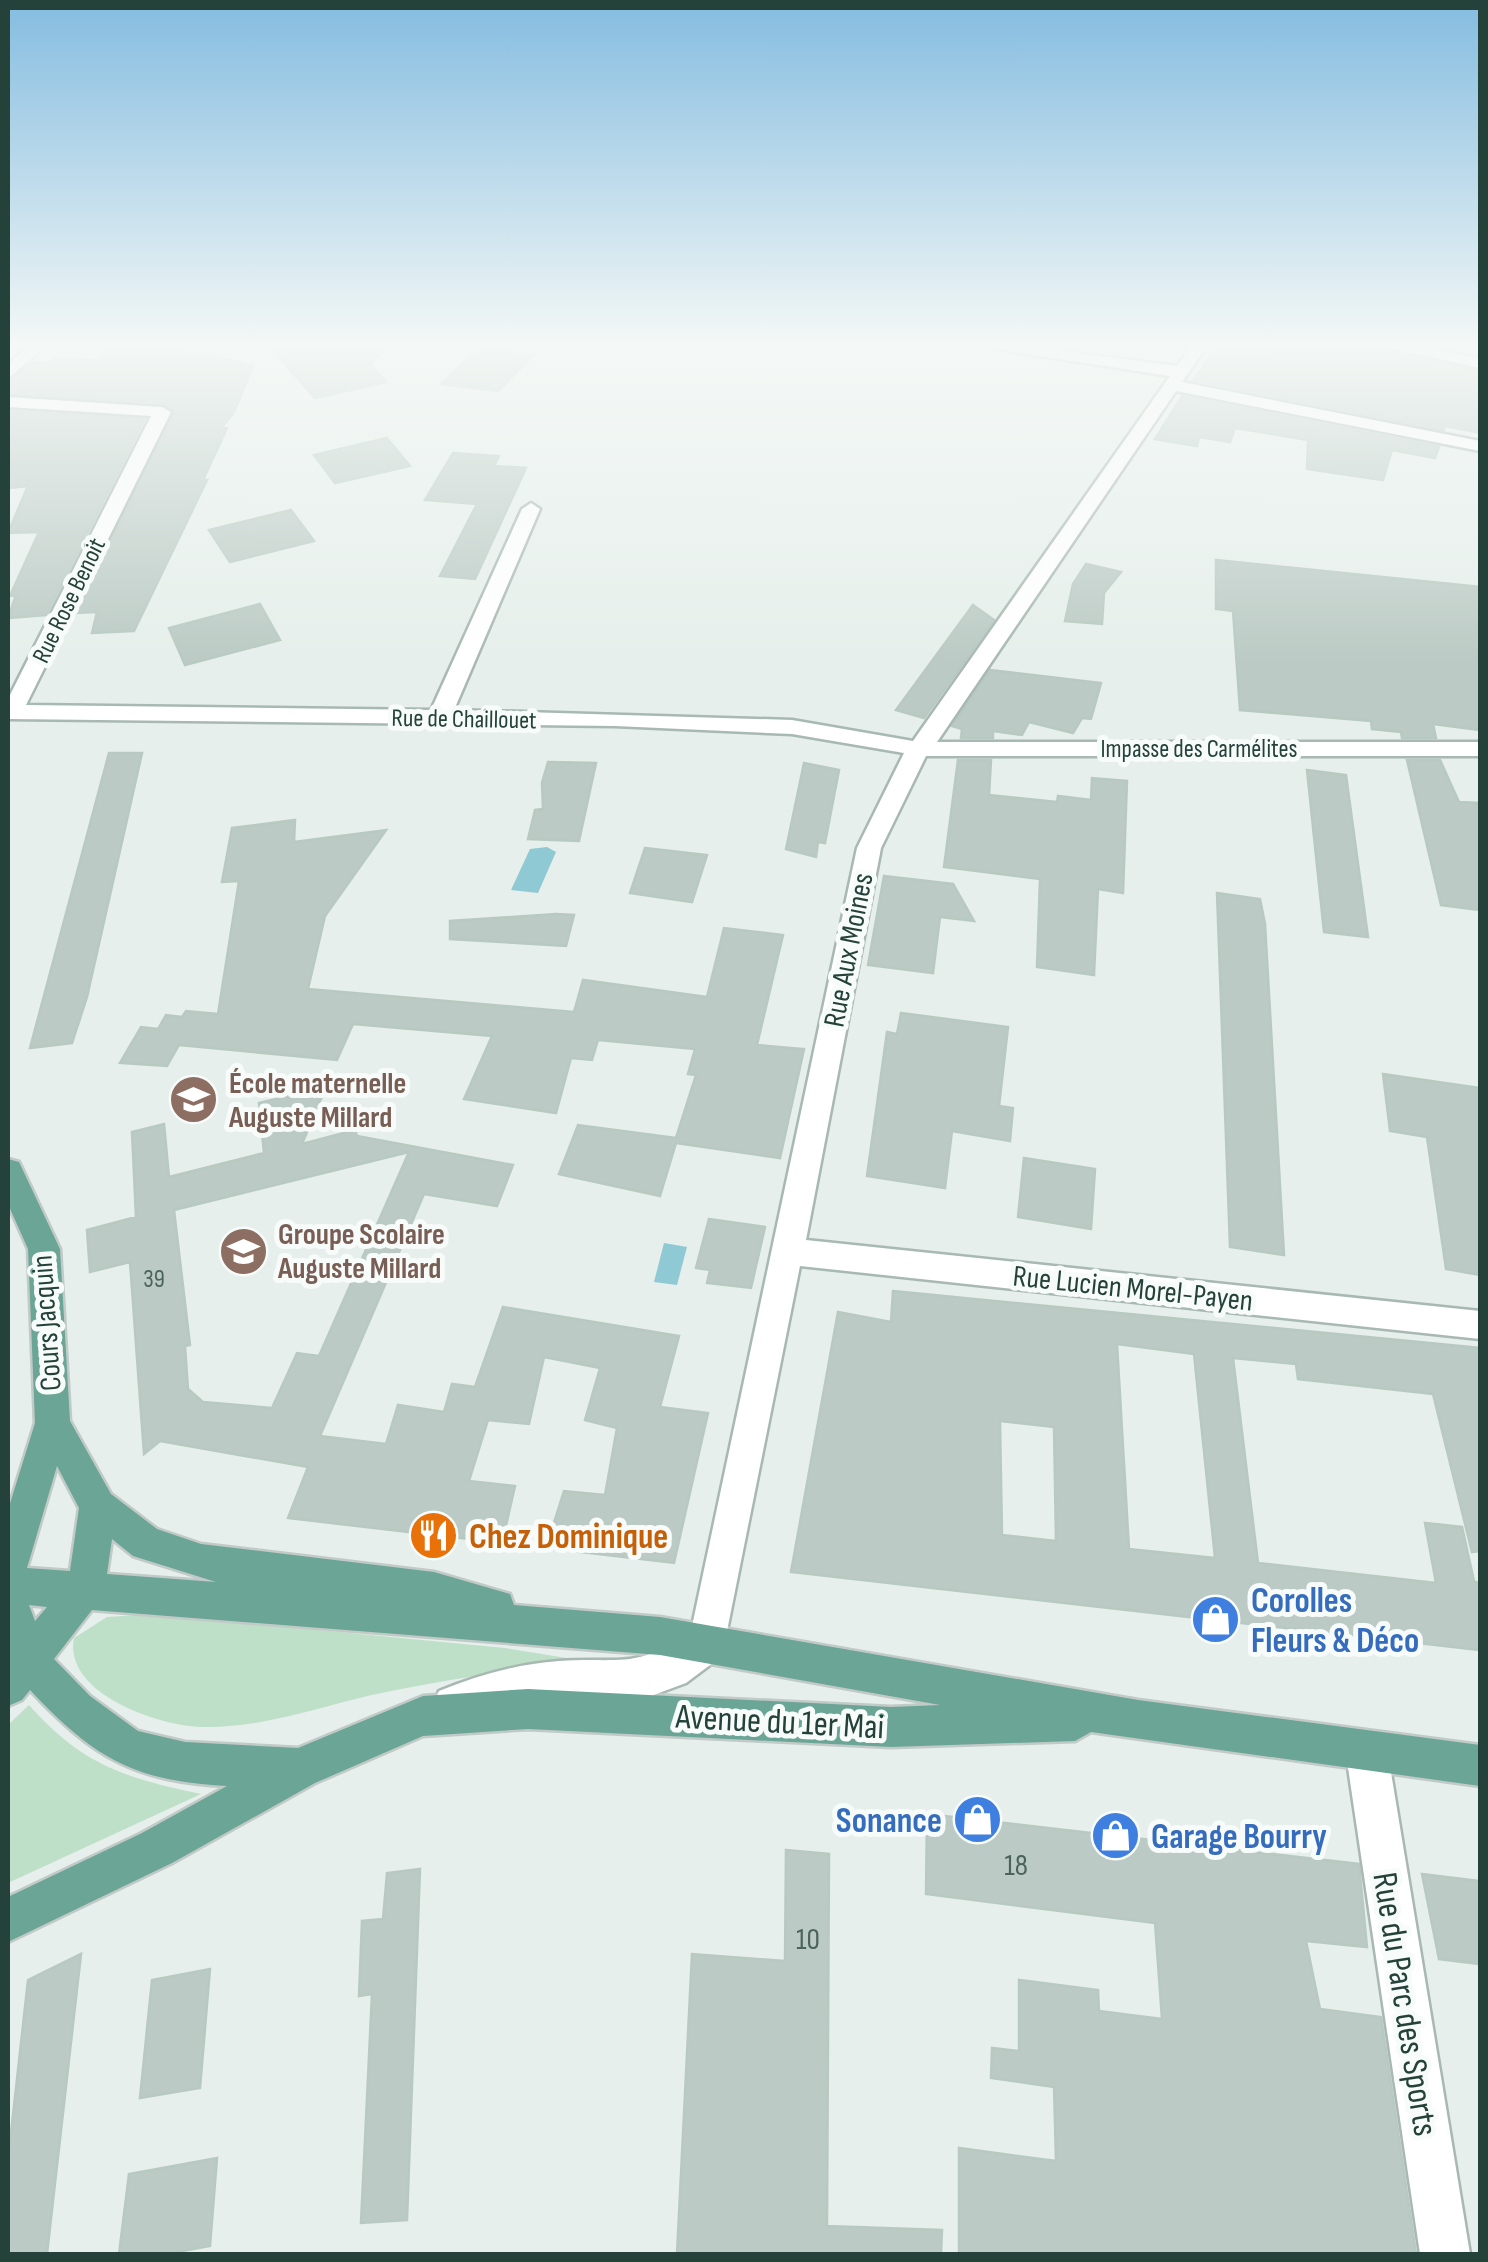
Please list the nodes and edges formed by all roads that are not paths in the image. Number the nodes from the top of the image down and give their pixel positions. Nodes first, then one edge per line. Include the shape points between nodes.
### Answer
1 (142, 452) edge
2 (1126, 452) edge
3 (531, 509) dead end
4 (10, 712) edge
5 (439, 718) junction
6 (918, 749) junction
7 (1480, 749) edge
8 (8, 1171) edge
9 (786, 1251) junction
10 (1480, 1324) edge
11 (53, 1423) junction
12 (98, 1506) junction
13 (8, 1567) edge
14 (8, 1585) edge
15 (86, 1588) junction
16 (8, 1600) edge
17 (572, 1628) junction
18 (708, 1642) junction
19 (19, 1674) edge
20 (423, 1716) junction
21 (1138, 1720) junction
22 (1367, 1754) junction
23 (1480, 1766) edge
24 (300, 1768) junction
25 (8, 1920) edge
26 (1445, 2254) edge

1 - 4 street, Rue Rose Benoit
2 - 6 street, Rue Aux Moines
3 - 5 street
4 - 5 street, Rue de Chaillouet
5 - 6 street, Rue de Chaillouet via 792,727
6 - 7 street, Impasse des Carmélites
6 - 9 street, Rue Aux Moines via 868,848
8 - 11 main road, Cours Jacquin via 44,1248
9 - 10 street, Rue Lucien Morel-Payen
9 - 18 street, Rue Aux Moines
11 - 12 main road, Cours Jacquin
11 - 13 main road, Cours Jacquin
12 - 15 main road
12 - 17 main road, Avenue du 1er Mai via 146,1543 201,1562 434,1591
14 - 15 main road, Avenue du 1er Mai
15 - 17 main road, Avenue du 1er Mai
15 - 19 main road
16 - 19 main road, Avenue du 1er Mai
17 - 18 main road, Avenue du 1er Mai
18 - 20 street, Avenue du 1er Mai via 672,1670 640,1680 504,1689
18 - 21 main road, Avenue du 1er Mai
19 - 24 main road, Avenue du 1er Mai via 128,1749 185,1763
20 - 21 main road, Avenue du 1er Mai via 528,1710 891,1727
20 - 24 main road, Avenue du 1er Mai
21 - 22 main road, Avenue du 1er Mai
22 - 23 main road, Avenue du 1er Mai
22 - 26 street, Rue du Parc des Sports
24 - 25 main road, Avenue du 1er Mai

